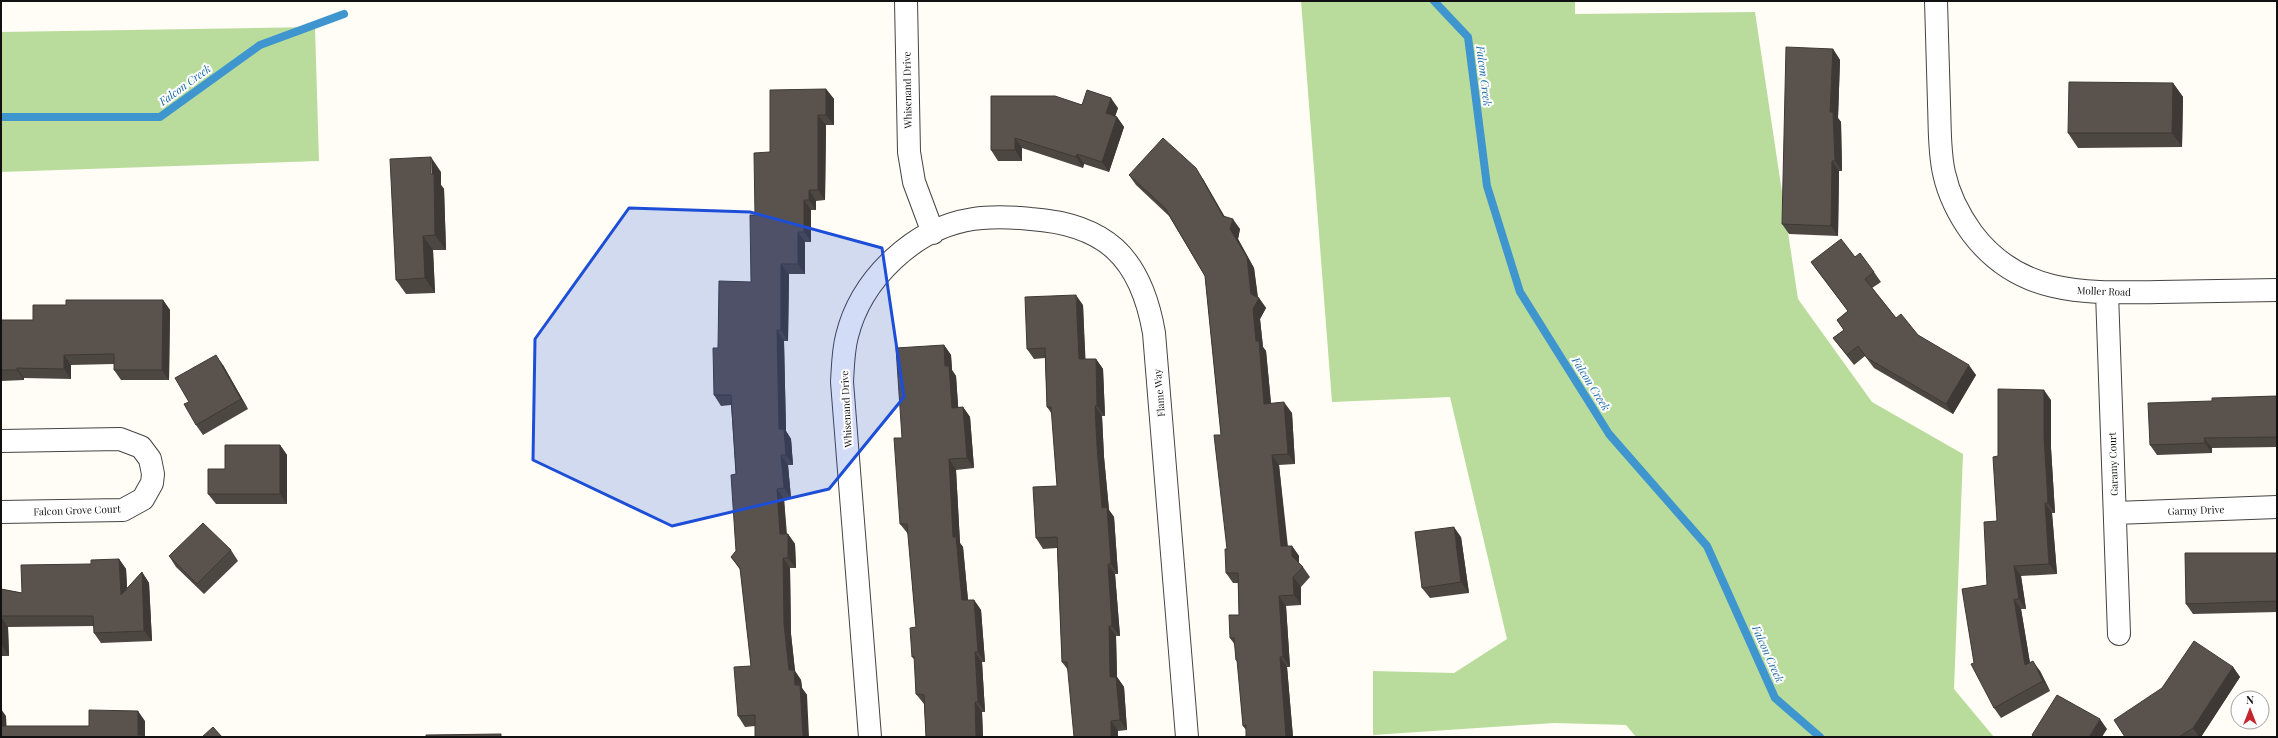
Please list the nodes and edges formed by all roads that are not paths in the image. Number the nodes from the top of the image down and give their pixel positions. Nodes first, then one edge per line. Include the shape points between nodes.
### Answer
1 (906, 1) edge
2 (1936, 1) edge
3 (933, 233) junction
4 (2277, 290) edge
5 (2107, 293) junction
6 (1, 441) edge
7 (2277, 507) edge
8 (1, 512) edge
9 (2115, 513) junction
10 (2120, 634) dead end
11 (870, 737) edge
12 (1187, 737) edge

1 - 3 street, Whisenand Drive via 909,152 914,182
2 - 5 street, Moller Road via 1941,152 1945,177 1958,211 1980,243 2000,262 2019,275 2041,284 2076,292
3 - 11 street, Whisenand Drive via 900,254 875,278 854,314 845,346 842,382
3 - 12 street, Flame Way via 958,223 985,218 1054,222 1087,232 1108,244 1122,257 1134,275 1148,305 1154,333
4 - 5 street, Moller Road
5 - 9 street, Garamy Court
6 - 8 street, Falcon Grove Court via 120,439 141,447 150,459 153,474 152,483 143,499 123,510
7 - 9 street, Garmy Drive
9 - 10 street, Garamy Court

